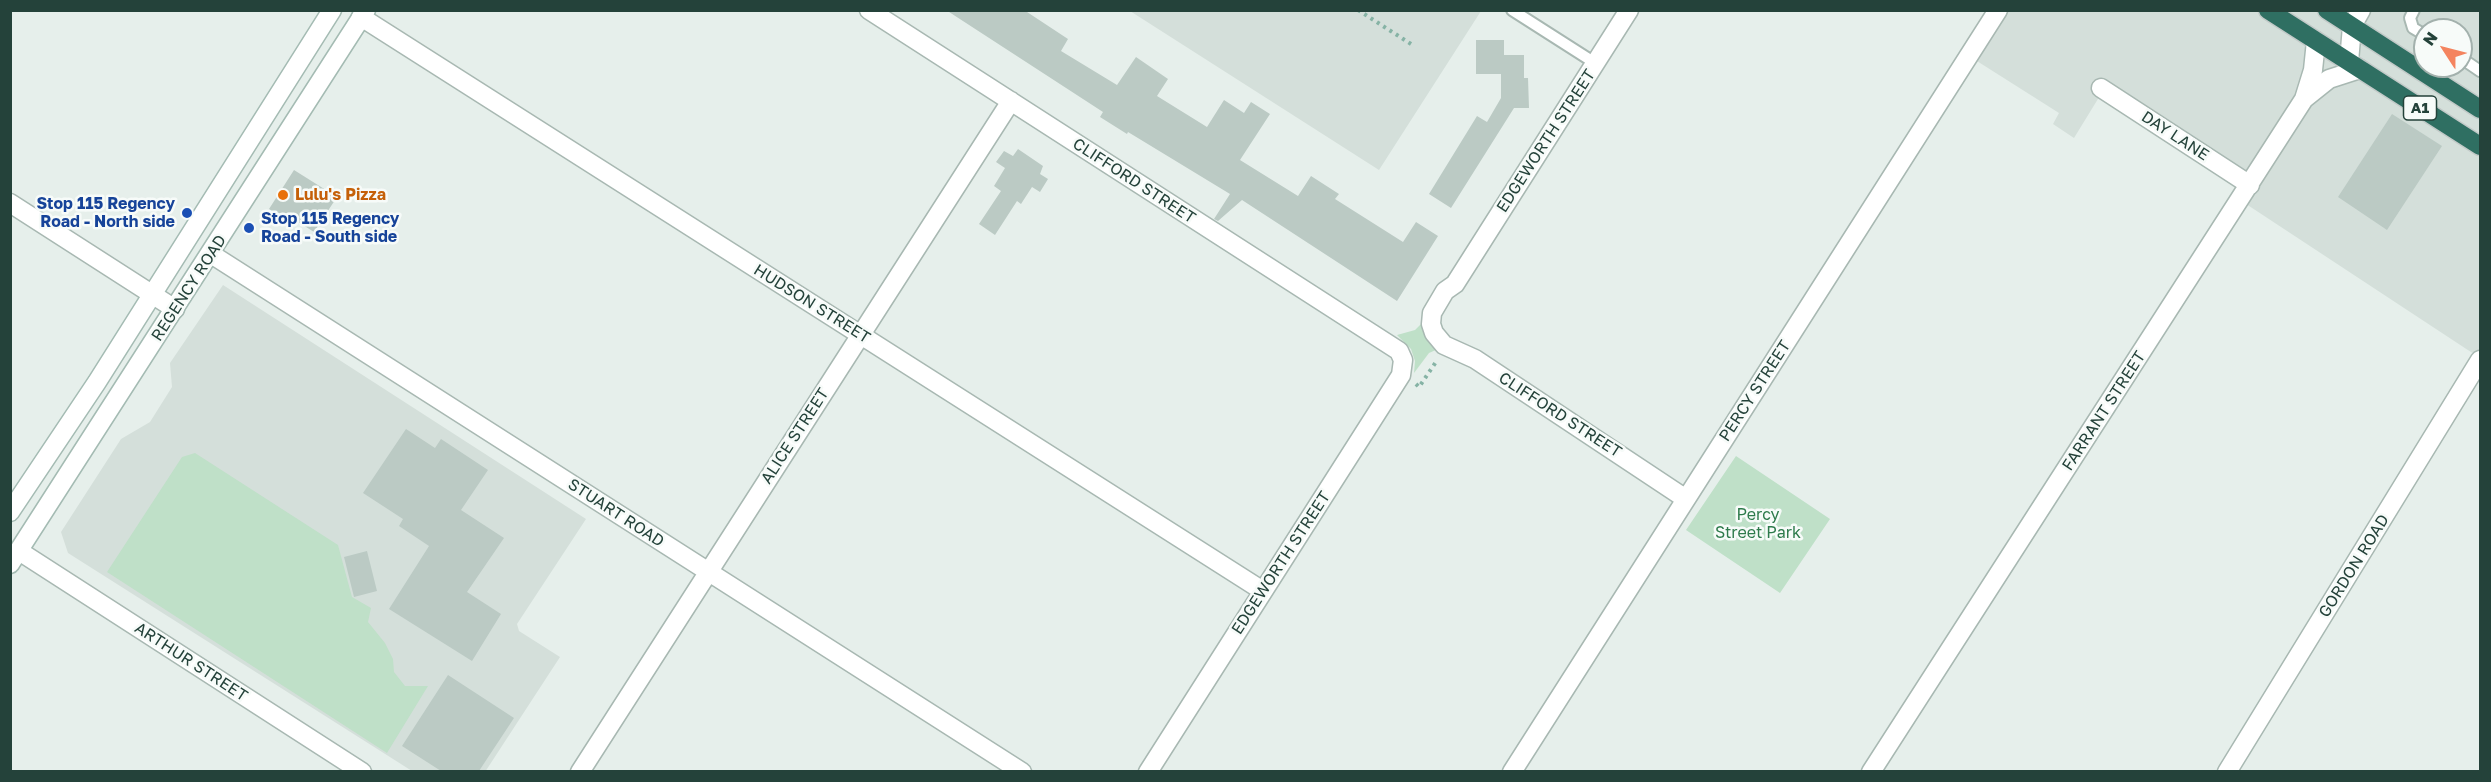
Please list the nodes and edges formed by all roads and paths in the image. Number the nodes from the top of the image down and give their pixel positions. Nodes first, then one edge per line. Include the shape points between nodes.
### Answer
1 (332, 10) edge
2 (869, 10) edge
3 (1358, 10) edge
4 (1512, 10) edge
5 (1629, 10) edge
6 (1998, 10) edge
7 (2268, 10) edge
8 (2327, 10) edge
9 (2414, 10) edge
10 (364, 14) edge
11 (2357, 18) edge
12 (2413, 28) edge
13 (2316, 41) junction
14 (1411, 44) dead end
15 (1595, 63) junction
16 (2354, 66) junction
17 (2101, 88) dead end
18 (2304, 99) junction
19 (1011, 101) junction
20 (2481, 109) edge
21 (2481, 146) edge
22 (2250, 185) junction
23 (10, 203) edge
24 (211, 254) junction
25 (153, 294) junction
26 (176, 309) junction
27 (1434, 333) joint
28 (861, 335) junction
29 (1447, 346) junction
30 (2481, 360) edge
31 (1401, 375) junction
32 (1686, 499) junction
33 (10, 512) edge
34 (13, 557) edge
35 (708, 572) junction
36 (1263, 591) junction
37 (2233, 769) edge
38 (362, 771) edge
39 (580, 771) edge
40 (1022, 771) edge
41 (1148, 771) edge
42 (1512, 771) edge
43 (1871, 771) edge

1 - 25 street, REGENCY ROAD
2 - 19 street, CLIFFORD STREET
3 - 14 path
4 - 15 lane
5 - 15 street, EDGEWORTH STREET
6 - 32 street, PERCY STREET
7 - 13 highway, A1
8 - 11 highway, A1
9 - 12 lane via 2410,18
10 - 24 street, REGENCY ROAD
10 - 28 street, HUDSON STREET
11 - 16 street
11 - 20 highway, A1
13 - 16 highway, A1
13 - 18 street, FARRANT STREET
15 - 27 street, EDGEWORTH STREET via 1455,284 1436,306 1432,313
16 - 18 street
16 - 21 highway, A1
17 - 22 street, DAY LANE
18 - 22 street, FARRANT STREET
19 - 28 street, ALICE STREET
19 - 31 street, CLIFFORD STREET via 1399,351 1403,360
22 - 43 street, FARRANT STREET
23 - 25 street
24 - 26 street, REGENCY ROAD
24 - 35 street, STUART ROAD
25 - 26 street
25 - 33 street, REGENCY ROAD
26 - 34 street, REGENCY ROAD
27 - 29 street, CLIFFORD STREET
28 - 35 street, ALICE STREET
28 - 36 street, HUDSON STREET
29 - 31 path via 1419,387
29 - 32 street, CLIFFORD STREET via 1475,360
30 - 37 street, GORDON ROAD
31 - 36 street, EDGEWORTH STREET
32 - 42 street, PERCY STREET
34 - 38 street, ARTHUR STREET
35 - 39 street, ALICE STREET
35 - 40 street, STUART ROAD
36 - 41 street, EDGEWORTH STREET

